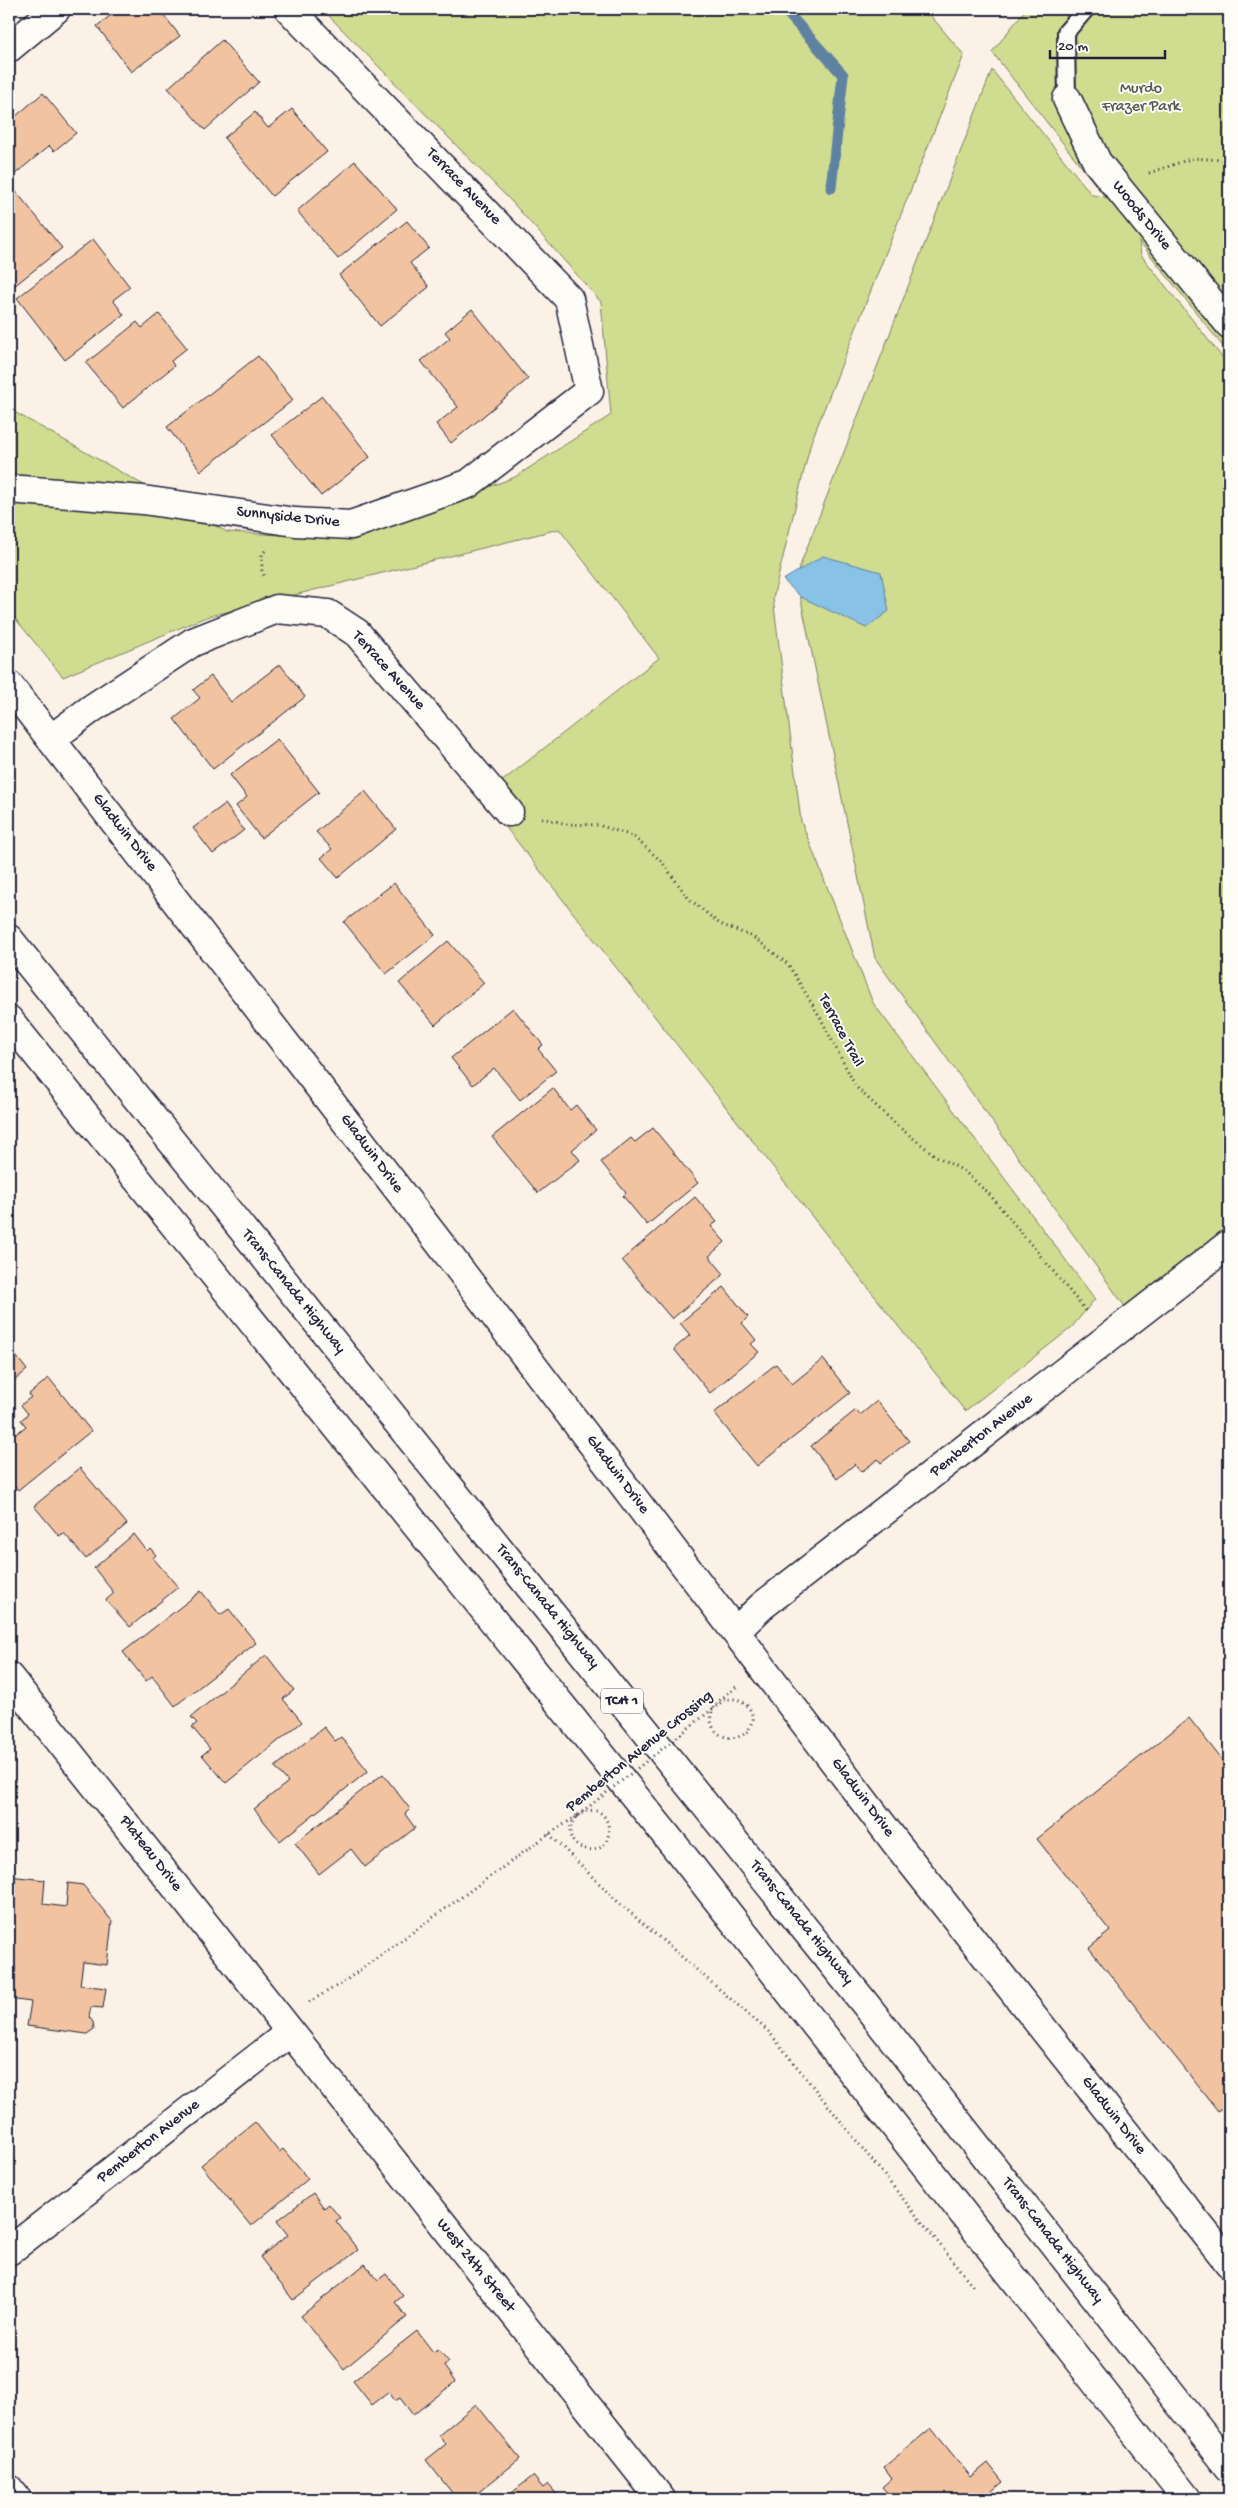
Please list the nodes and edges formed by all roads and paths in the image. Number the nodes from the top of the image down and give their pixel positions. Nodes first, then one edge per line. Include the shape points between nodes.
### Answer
1 (56, 9) edge
2 (289, 9) edge
3 (1086, 9) edge
4 (9, 48) edge
5 (1066, 99) joint
6 (1229, 155) edge
7 (1115, 184) junction
8 (1229, 324) edge
9 (589, 391) joint
10 (9, 489) edge
11 (310, 522) junction
12 (277, 610) junction
13 (9, 685) edge
14 (51, 739) junction
15 (509, 812) joint
16 (9, 939) edge
17 (9, 1020) edge
18 (1229, 1244) edge
19 (1108, 1338) junction
20 (736, 1631) junction
21 (9, 1677) edge
22 (714, 1708) dead end
23 (549, 1834) junction
24 (289, 2033) junction
25 (9, 2251) edge
26 (1229, 2263) edge
27 (974, 2286) dead end
28 (1143, 2357) junction
29 (1229, 2448) edge
30 (1229, 2467) edge
31 (9, 2489) edge
32 (17, 2499) edge
33 (660, 2499) edge
34 (1186, 2499) edge

1 - 4 main road
2 - 9 main road, Terrace Avenue via 569,299
3 - 5 lane via 1066,32
5 - 7 main road, Woods Drive via 1097,162
6 - 7 path via 1222,160 1193,158
7 - 8 main road, Woods Drive
9 - 11 main road, Sunnyside Drive via 468,484 351,524
10 - 11 main road, Sunnyside Drive via 144,500
11 - 12 path via 274,542 262,554 262,570
12 - 14 main road, Terrace Avenue via 193,642
12 - 15 main road, Terrace Avenue via 328,614 357,633
13 - 14 main road, Gladwin Drive
14 - 20 main road, Gladwin Drive
15 - 19 path, Terrace Trail via 567,824 598,825 633,836 662,862 689,899 720,924 753,937 788,964 856,1087 900,1128 936,1156 964,1171 990,1196
16 - 28 main road, Trans-Canada Highway / TCH 1 via 866,2004
17 - 34 main road via 686,1860
18 - 19 main road, Pemberton Avenue
19 - 20 main road, Pemberton Avenue via 762,1606
20 - 26 main road, Gladwin Drive via 896,1842
21 - 24 main road, Plateau Drive
22 - 23 path, Pemberton Avenue Crossing, bridge via 714,1728 724,1737 743,1736 752,1726 752,1712 744,1702 731,1698 724,1700 577,1816 570,1827 572,1840 582,1848 594,1850 600,1847 610,1830 606,1818 595,1811 588,1810 577,1816
23 - 24 path via 342,1983 302,2006
23 - 27 path via 618,1902 769,2032
24 - 25 main road, Pemberton Avenue
24 - 33 main road, West 24th Street
28 - 29 main road
28 - 30 main road, Trans-Canada Highway / TCH 1
31 - 32 main road

